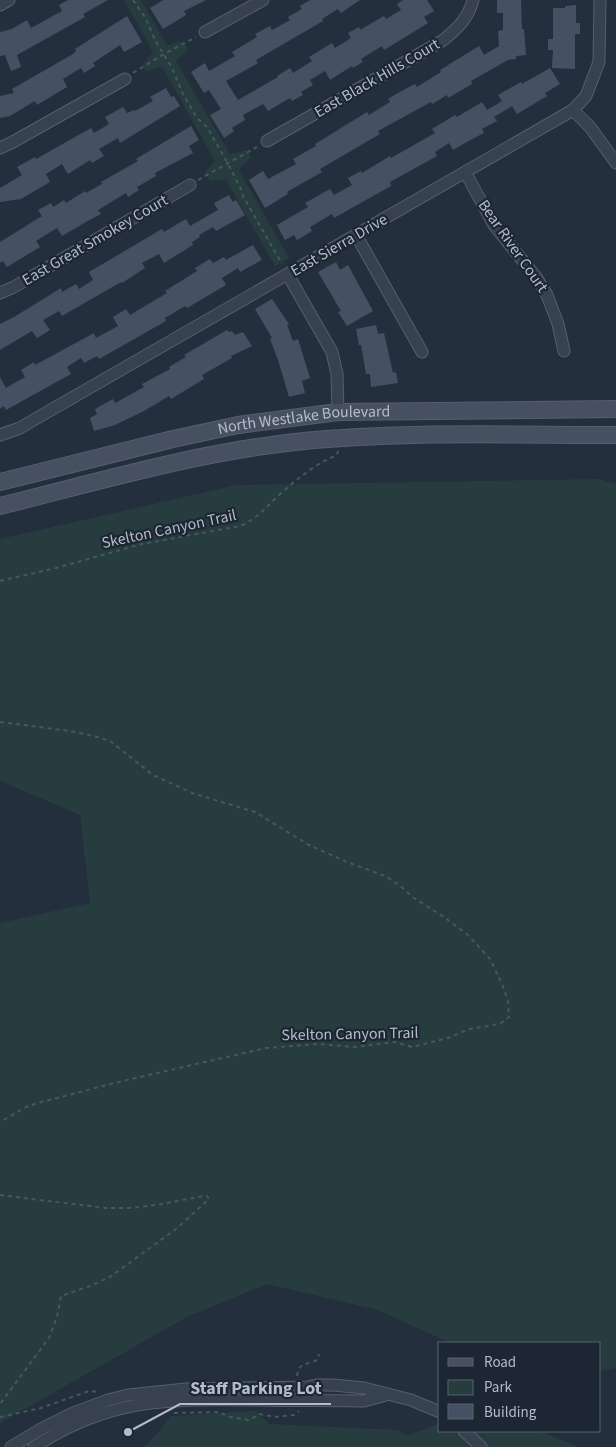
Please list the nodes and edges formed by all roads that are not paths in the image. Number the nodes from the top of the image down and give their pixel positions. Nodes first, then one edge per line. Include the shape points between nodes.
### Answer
1 (9, 0) edge
2 (263, 0) edge
3 (473, 0) edge
4 (600, 0) edge
5 (0, 5) edge
6 (205, 32) road end
7 (125, 79) road end
8 (573, 110) junction
9 (267, 141) road end
10 (0, 148) edge
11 (616, 163) edge
12 (465, 172) junction
13 (190, 185) road end
14 (356, 235) junction
15 (288, 275) junction
16 (0, 293) edge
17 (564, 351) dead end
18 (422, 352) dead end
19 (616, 409) edge
20 (338, 412) junction
21 (0, 435) edge
22 (616, 435) edge
23 (0, 482) edge
24 (0, 506) edge
25 (257, 1388) junction
26 (386, 1395) junction
27 (257, 1400) junction
28 (438, 1411) edge
29 (11, 1447) edge
30 (34, 1447) edge

1 - 5 street
2 - 6 street
3 - 9 street, East Black Hills Court via 459,28 442,41
4 - 8 street, East Sierra Drive via 599,62 586,96
7 - 10 street
8 - 11 street
8 - 12 street, East Sierra Drive
12 - 14 street, East Sierra Drive
12 - 17 street, Bear River Court via 494,225 547,295
13 - 16 street, East Great Smokey Court
14 - 15 street, East Sierra Drive
14 - 18 street
15 - 20 street via 332,352 337,374
15 - 21 street, East Sierra Drive via 20,428
19 - 20 main road, North Westlake Boulevard
20 - 23 main road, North Westlake Boulevard via 238,425
22 - 24 main road, North Westlake Boulevard via 404,435 295,442 166,465
25 - 26 street via 333,1385 364,1388
25 - 27 street
25 - 29 street via 141,1392 73,1413
26 - 27 street via 364,1401
26 - 28 street via 424,1404
27 - 30 street via 143,1403 82,1421

